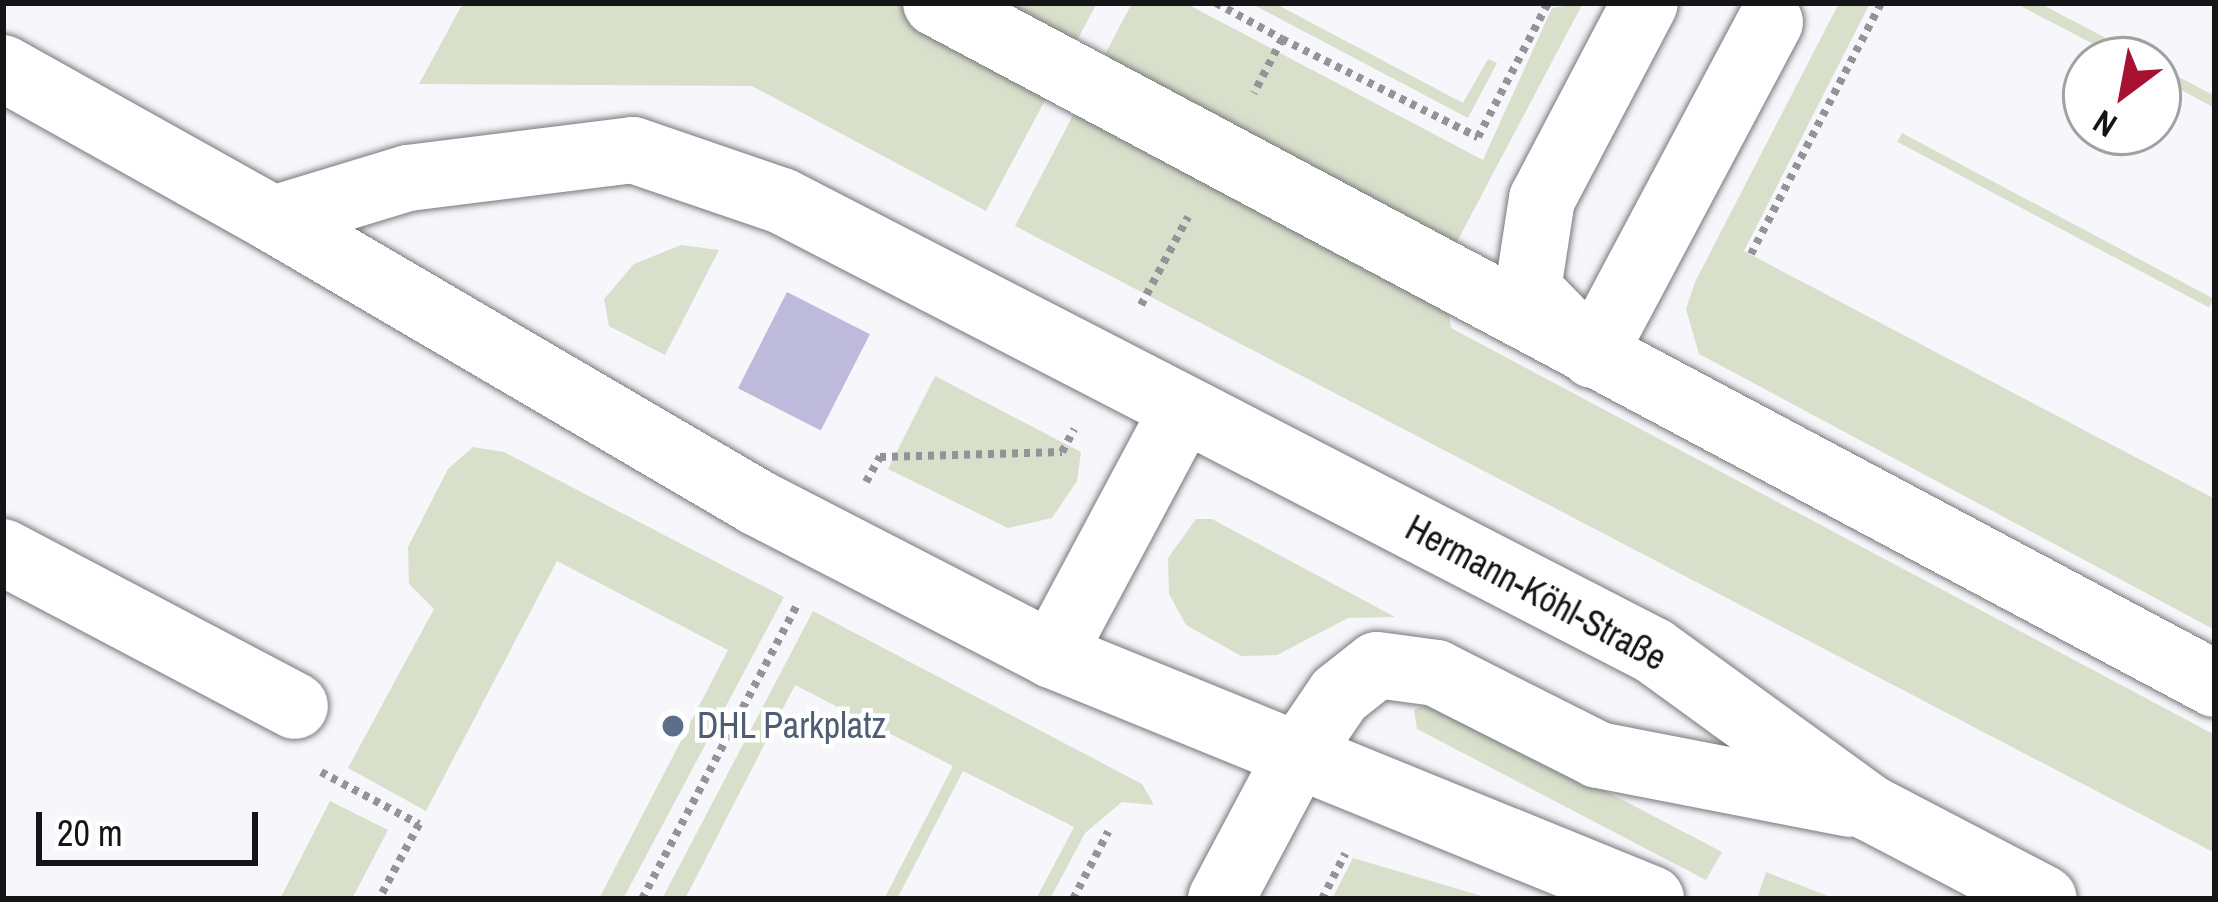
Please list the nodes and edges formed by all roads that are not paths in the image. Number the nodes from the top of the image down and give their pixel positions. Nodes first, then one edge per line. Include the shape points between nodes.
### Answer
1 (936, 3) edge
2 (1645, 3) edge
3 (1770, 22) dead end
4 (3, 68) edge
5 (273, 220) junction
6 (1593, 356) junction
7 (1183, 410) junction
8 (3, 551) edge
9 (1052, 656) junction
10 (2215, 684) edge
11 (296, 706) road end
12 (1295, 760) junction
13 (1870, 808) junction
14 (1221, 899) edge
15 (1651, 899) edge
16 (2044, 899) edge

1 - 6 street
2 - 6 street via 1542,200 1528,289
3 - 6 street
4 - 5 street
5 - 7 street, Hermann-Köhl-Straße via 408,178 632,150 782,201
5 - 9 street via 758,503
6 - 10 street
7 - 9 street
7 - 13 street, Hermann-Köhl-Straße via 1654,651
8 - 11 street
9 - 12 street
12 - 13 street, Hermann-Köhl-Straße via 1339,695 1377,665 1436,673 1598,755
12 - 14 street, Hermann-Köhl-Straße
12 - 15 street
13 - 16 street, Hermann-Köhl-Straße

